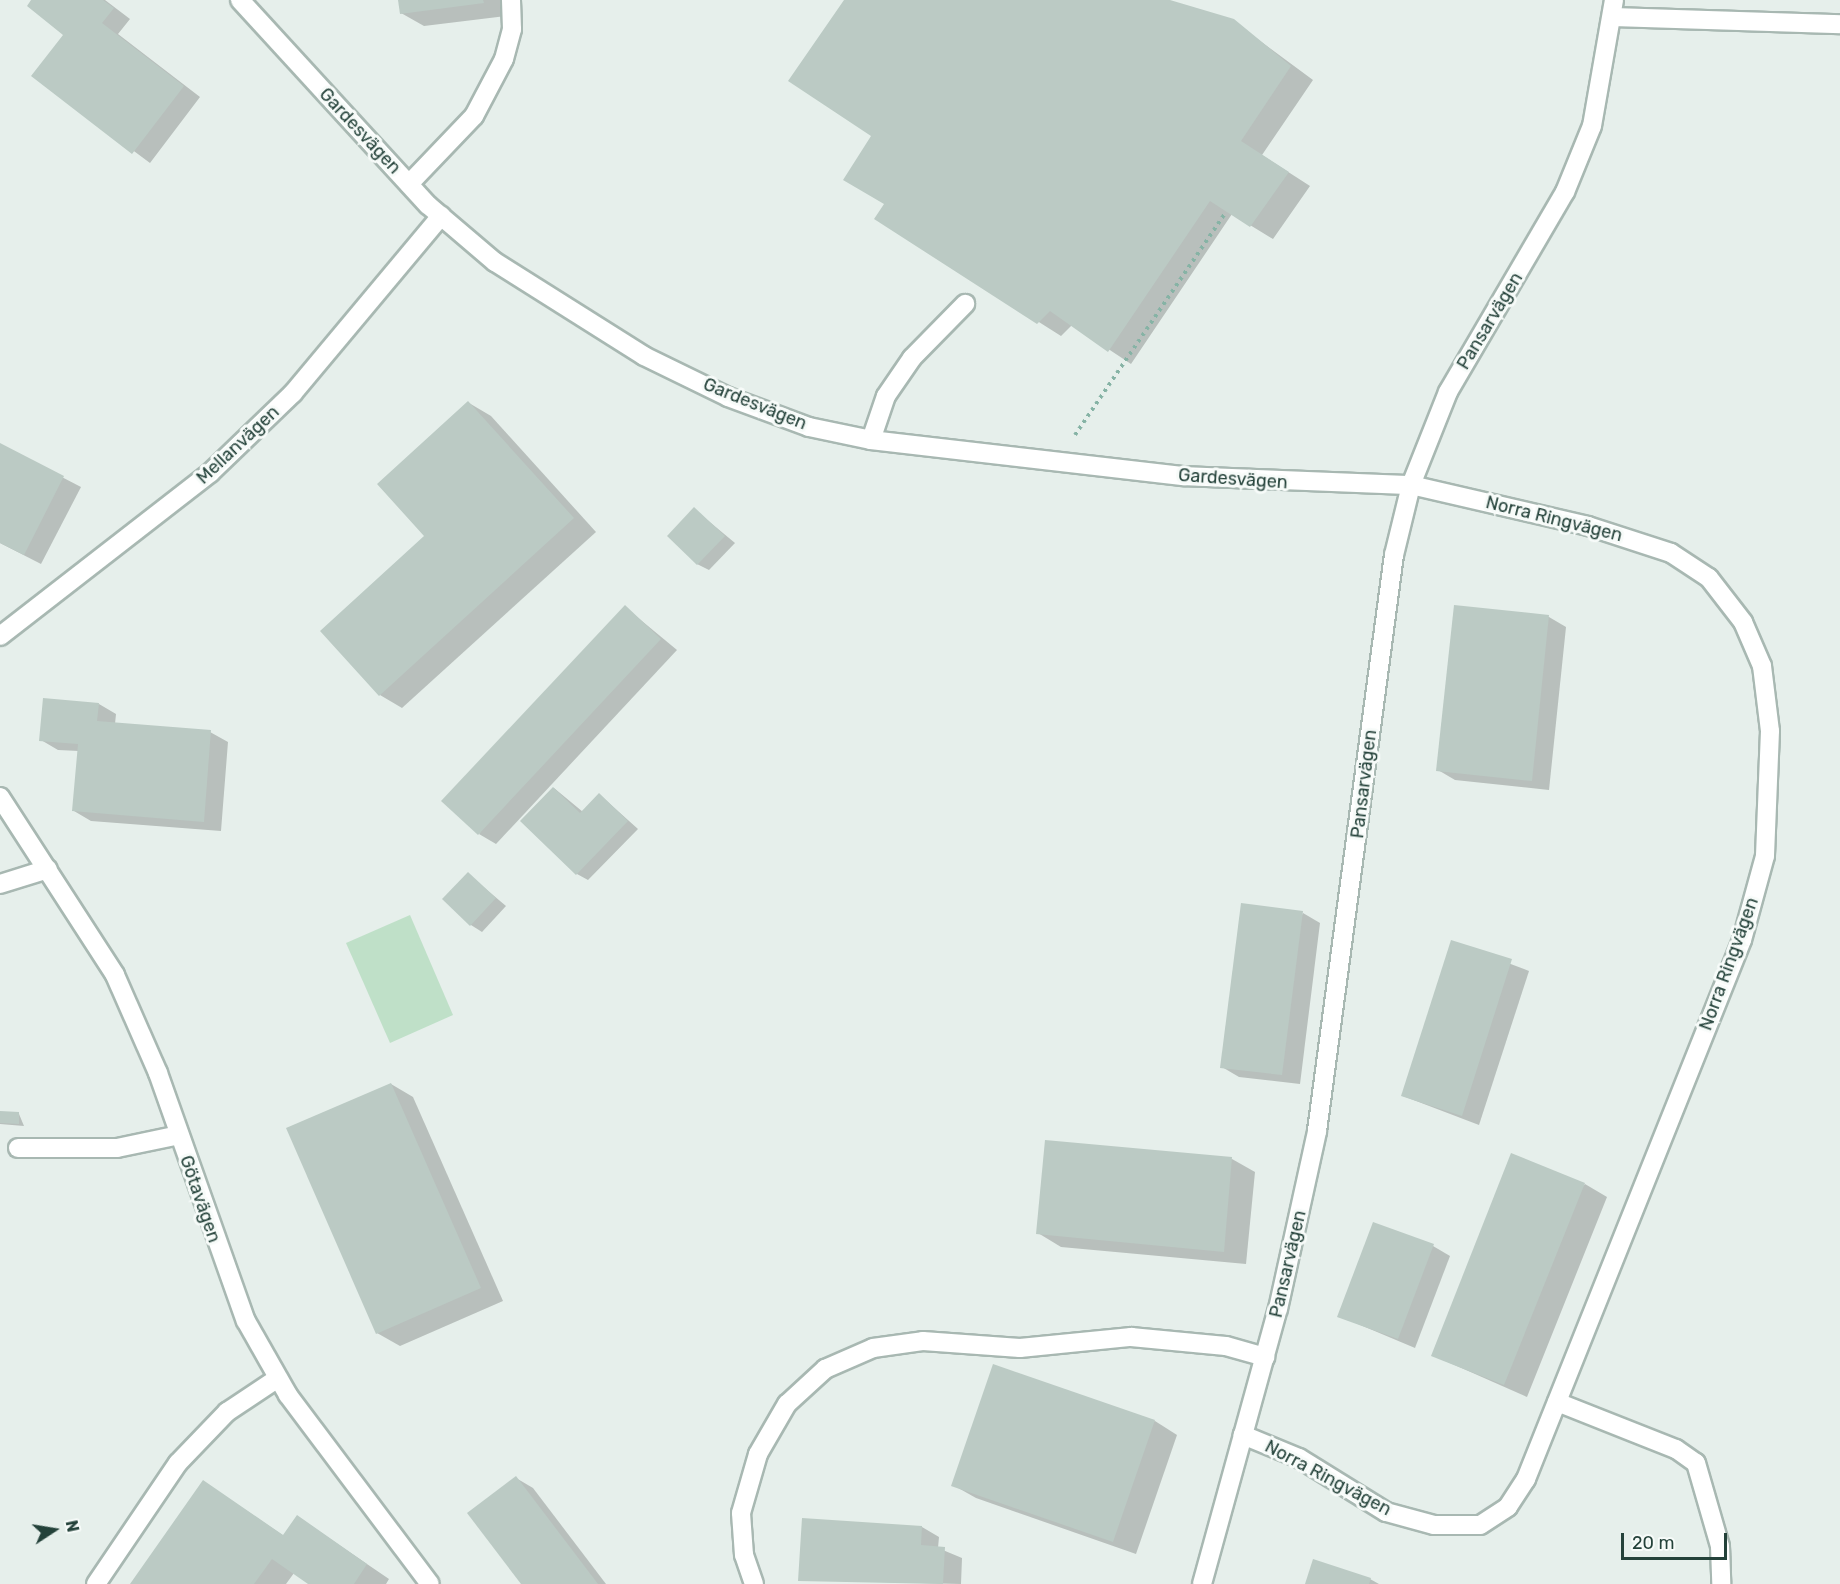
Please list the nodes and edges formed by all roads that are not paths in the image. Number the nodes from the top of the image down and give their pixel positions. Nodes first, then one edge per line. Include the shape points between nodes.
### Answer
1 (240, 0) edge
2 (511, 0) edge
3 (1614, 9) edge
4 (1840, 24) edge
5 (409, 184) junction
6 (441, 216) junction
7 (965, 304) dead end
8 (871, 440) junction
9 (1411, 485) junction
10 (0, 636) edge
11 (0, 796) edge
12 (48, 869) junction
13 (0, 884) edge
14 (179, 1135) junction
15 (18, 1148) dead end
16 (1265, 1357) junction
17 (278, 1378) junction
18 (1557, 1402) junction
19 (1243, 1435) junction
20 (96, 1584) edge
21 (430, 1584) edge
22 (754, 1584) edge
23 (1202, 1584) edge
24 (1721, 1584) edge

1 - 5 lane, Gardesvägen
2 - 5 lane via 512,29 504,59 474,116
3 - 4 lane
3 - 9 lane, Pansarvägen via 1592,126 1565,192 1448,392
5 - 6 lane, Gardesvägen
6 - 8 lane, Gardesvägen via 495,262 644,356 809,427
6 - 10 lane, Mellanvägen via 293,393 210,473
7 - 8 lane via 912,357 886,396
8 - 9 lane, Gardesvägen via 1308,485
9 - 16 lane, Pansarvägen via 1394,555 1317,1131
9 - 18 lane, Norra Ringvägen via 1588,526 1671,553 1709,578 1743,622 1762,666 1769,802 1765,856 1742,940
11 - 12 lane, Götavägen
12 - 13 lane
12 - 14 lane, Götavägen via 115,975
14 - 15 lane via 117,1148
14 - 17 lane, Götavägen via 246,1321
16 - 19 lane, Pansarvägen
16 - 22 lane via 1226,1346 1131,1337 1020,1348 923,1341 873,1348 825,1369 787,1404 758,1454 741,1513 744,1555
17 - 20 lane via 227,1412 178,1463
17 - 21 lane, Götavägen
18 - 19 lane, Norra Ringvägen via 1526,1479 1508,1507 1480,1525 1434,1525 1386,1512 1299,1458
18 - 24 lane via 1676,1449 1696,1463 1718,1535
19 - 23 lane, Pansarvägen

